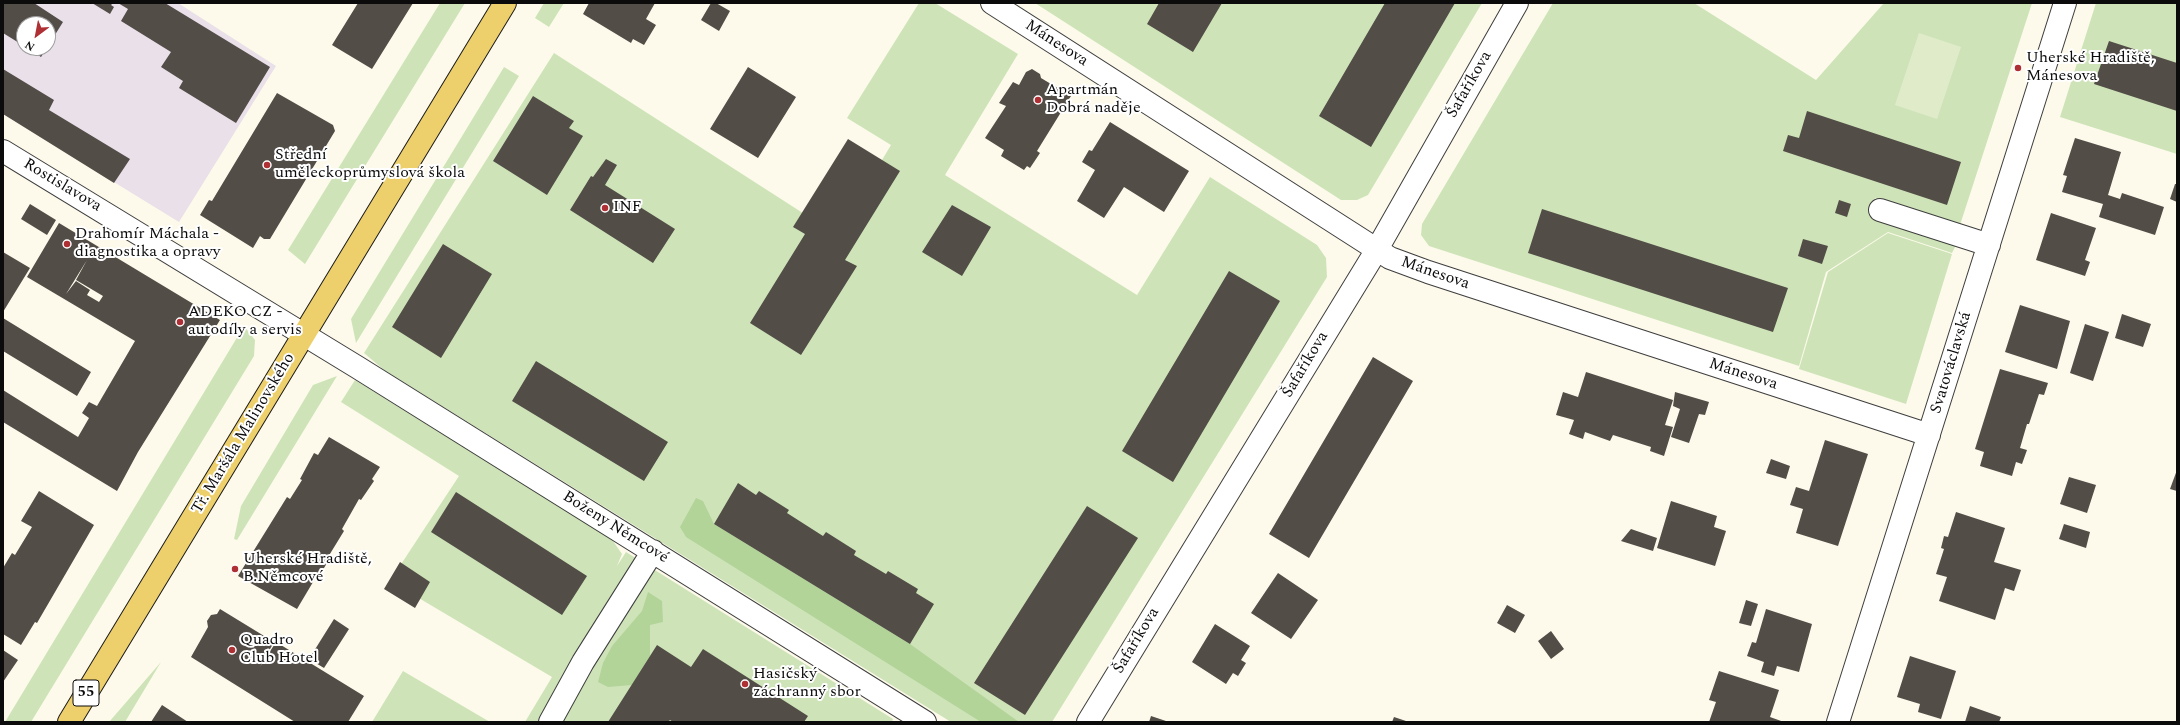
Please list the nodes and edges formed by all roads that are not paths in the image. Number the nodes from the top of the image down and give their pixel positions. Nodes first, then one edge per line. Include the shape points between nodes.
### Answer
1 (505, 3) edge
2 (992, 3) edge
3 (1517, 3) edge
4 (2064, 3) edge
5 (3, 151) edge
6 (1880, 210) dead end
7 (1989, 245) junction
8 (1376, 251) junction
9 (304, 335) junction
10 (1929, 435) junction
11 (653, 551) junction
12 (69, 722) edge
13 (550, 722) edge
14 (925, 722) edge
15 (1088, 722) edge
16 (1838, 722) edge

1 - 9 main road, Tř. Maršála Malinovského / 55
2 - 8 street, Mánesova
3 - 8 street, Šafaříkova
4 - 7 street, Svatováclavská
5 - 9 street, Rostislavova
6 - 7 street
7 - 10 street, Svatováclavská
8 - 10 street, Mánesova via 1428,272
8 - 15 street, Šafaříkova
9 - 11 street, Boženy Němcové
9 - 12 main road, Tř. Maršála Malinovského / 55
10 - 16 street, Svatováclavská
11 - 13 street via 587,656
11 - 14 street, Boženy Němcové

